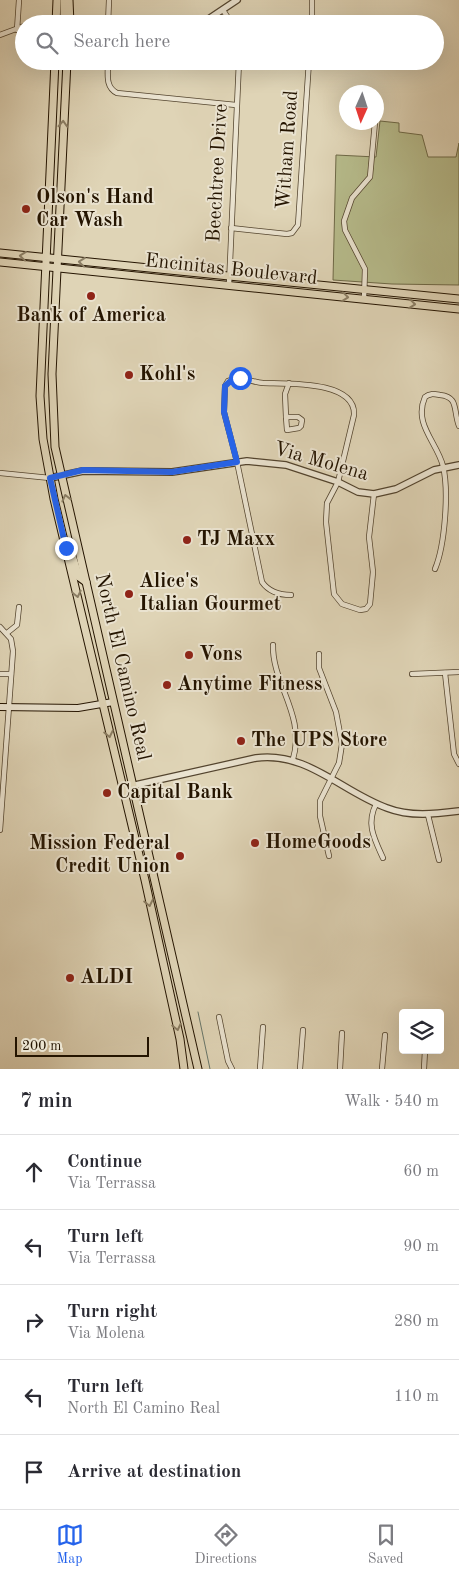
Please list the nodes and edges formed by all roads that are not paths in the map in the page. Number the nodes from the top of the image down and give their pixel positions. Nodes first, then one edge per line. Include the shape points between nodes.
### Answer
1 (19, 0) edge
2 (57, 0) edge
3 (64, 0) edge
4 (69, 0) edge
5 (109, 0) edge
6 (237, 0) edge
7 (312, 0) edge
8 (223, 10) junction
9 (18, 15) edge
10 (56, 15) edge
11 (64, 15) edge
12 (70, 15) edge
13 (108, 15) edge
14 (215, 15) edge
15 (226, 15) edge
16 (312, 15) edge
17 (15, 31) edge
18 (0, 35) edge
19 (54, 70) edge
20 (66, 70) edge
21 (108, 70) edge
22 (238, 70) edge
23 (308, 70) edge
24 (236, 105) junction
25 (374, 130) edge
26 (51, 152) junction
27 (60, 187) junction
28 (231, 228) junction
29 (0, 253) edge
30 (46, 258) junction
31 (57, 259) junction
32 (0, 262) edge
33 (45, 267) junction
34 (56, 268) junction
35 (185, 272) junction
36 (229, 275) junction
37 (149, 278) junction
38 (229, 285) junction
39 (365, 289) junction
40 (364, 299) junction
41 (459, 299) edge
42 (459, 309) edge
43 (41, 367) junction
44 (289, 383) junction
45 (51, 395) junction
46 (42, 409) junction
47 (286, 417) dead end
48 (459, 426) edge
49 (56, 454) junction
50 (237, 462) junction
51 (459, 465) edge
52 (443, 467) junction
53 (0, 473) edge
54 (60, 476) junction
55 (50, 478) junction
56 (338, 482) junction
57 (374, 494) junction
58 (64, 541) junction
59 (435, 569) dead end
60 (86, 582) junction
61 (291, 595) dead end
62 (19, 607) dead end
63 (0, 627) edge
64 (7, 633) junction
65 (272, 645) dead end
66 (319, 654) dead end
67 (459, 672) edge
68 (445, 673) junction
69 (0, 674) edge
70 (11, 674) junction
71 (412, 674) dead end
72 (113, 702) junction
73 (102, 704) junction
74 (0, 707) edge
75 (9, 707) junction
76 (293, 759) junction
77 (459, 764) edge
78 (331, 778) junction
79 (132, 786) junction
80 (122, 788) junction
81 (376, 804) junction
82 (459, 811) edge
83 (428, 815) junction
84 (0, 830) edge
85 (329, 856) dead end
86 (139, 857) junction
87 (383, 858) dead end
88 (439, 860) dead end
89 (157, 890) junction
90 (220, 1017) dead end
91 (263, 1027) dead end
92 (303, 1030) dead end
93 (342, 1033) dead end
94 (385, 1035) dead end
95 (425, 1054) edge
96 (184, 1069) edge
97 (198, 1069) edge
98 (232, 1069) edge
99 (260, 1069) edge
100 (300, 1069) edge
101 (340, 1069) edge
102 (382, 1069) edge
103 (424, 1069) edge

1 - 9 street
2 - 10 main road
3 - 11 main road
4 - 12 main road
5 - 13 street
6 - 8 street
7 - 16 street
8 - 14 street
8 - 15 street
17 - 18 street
19 - 26 main road
27 -> 20 main road
21 - 24 street via 108,83 117,94
22 - 24 street, Beechtree Drive
23 - 28 street, Witham Road via 298,225 287,234
24 - 28 street, Beechtree Drive
25 - 39 street via 370,177 352,198 344,221 344,230 365,269
26 - 27 main road via 55,156 56,180
26 - 30 main road, North El Camino Real
27 - 31 main road, North El Camino Real
28 - 36 street, Beechtree Drive
30 -> 29 main road, Encinitas Boulevard
30 - 31 main road, Encinitas Boulevard
30 - 33 main road, North El Camino Real
31 - 34 main road, North El Camino Real
35 -> 31 main road, Encinitas Boulevard
32 - 33 main road, Encinitas Boulevard
33 - 34 main road, Encinitas Boulevard
33 - 43 main road, North El Camino Real
34 - 37 main road, Encinitas Boulevard
34 - 45 main road, North El Camino Real
35 - 36 main road, Encinitas Boulevard
35 - 37 main road via 182,277 160,275
36 - 38 street, Beechtree Drive
36 - 39 main road, Encinitas Boulevard
37 - 38 main road, Encinitas Boulevard
38 -> 40 main road, Encinitas Boulevard
39 - 40 street
39 - 41 main road, Encinitas Boulevard
40 -> 42 main road, Encinitas Boulevard
43 - 45 main road via 47,370 47,392
43 - 46 main road, North El Camino Real
44 - 47 street via 285,394
44 - 50 street via 234,378 225,386 224,412
44 - 56 street via 328,387 347,397 354,409
45 - 49 main road, North El Camino Real
46 - 49 main road via 49,415 52,446
46 - 55 main road, North El Camino Real
48 - 52 street via 455,398 432,394 425,397 423,426
49 - 54 main road, North El Camino Real
50 - 54 street, Via Molena via 172,472 83,470
50 - 56 street, Via Molena via 286,465
50 - 61 street via 262,582 273,592
51 - 52 street, Via Molena
52 - 57 street, Via Molena via 396,489
52 - 59 street via 447,502
53 - 55 street
54 - 55 street, Via Molena
60 -> 54 main road, North El Camino Real
55 - 58 main road, North El Camino Real
56 - 57 street, Via Molena via 358,492
56 - 57 street via 327,503 326,522 334,594 342,604 358,609 366,609 370,604
58 - 60 main road via 70,548 78,577
58 -> 73 main road, North El Camino Real
60 - 72 main road, North El Camino Real
62 - 64 street via 17,625
63 - 64 street
64 - 70 street via 13,645
65 - 76 street via 272,659 294,720
66 - 78 street via 319,668 336,712 342,744 339,763
67 - 68 street
68 - 71 street
68 - 77 street via 454,754
69 - 70 street
70 - 75 street
72 - 73 main road
72 - 79 main road, North El Camino Real
73 - 75 main road via 78,708
73 -> 80 main road, North El Camino Real
74 - 75 main road
75 - 84 street
76 - 78 street
76 - 79 street via 275,756 256,758
78 - 81 street
78 - 85 street via 322,793 320,808
79 - 80 street
79 - 89 main road, North El Camino Real
80 - 86 main road, North El Camino Real
81 - 83 street
81 - 87 street via 370,826
82 - 83 street
83 - 88 street
86 - 89 main road via 146,864 152,887
86 -> 96 main road, North El Camino Real
89 - 97 main road, North El Camino Real
90 - 98 street
91 - 99 street
92 - 100 street
93 - 101 street
94 - 102 street
95 - 103 street

